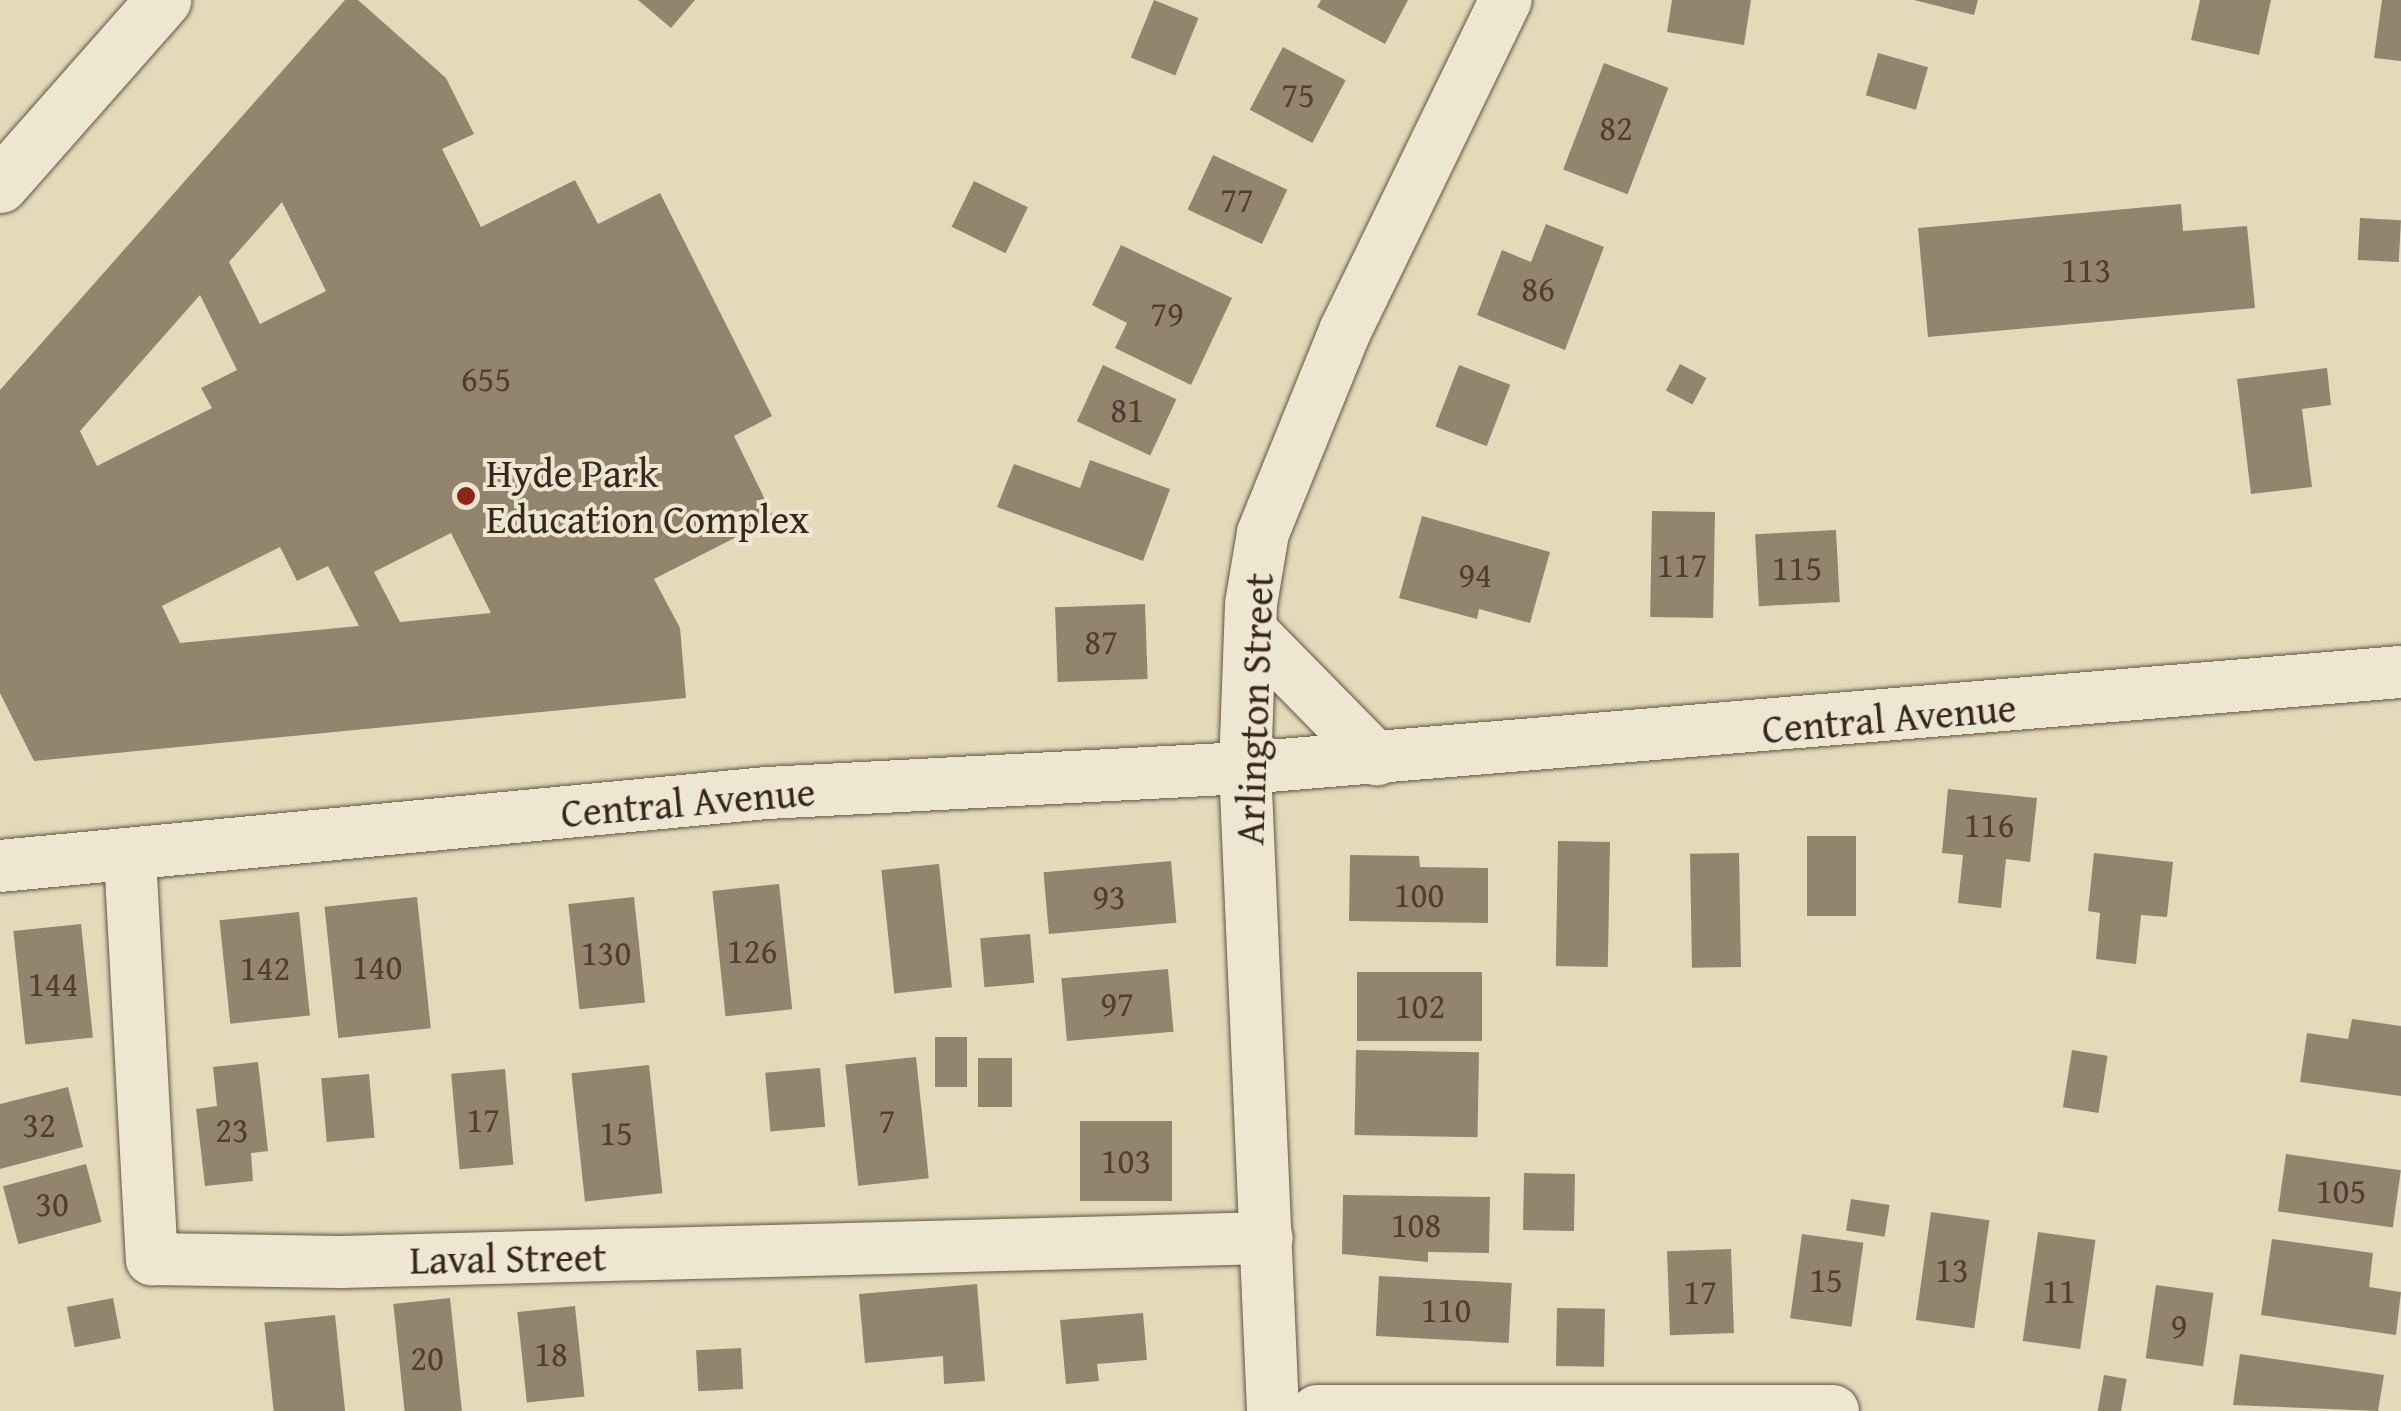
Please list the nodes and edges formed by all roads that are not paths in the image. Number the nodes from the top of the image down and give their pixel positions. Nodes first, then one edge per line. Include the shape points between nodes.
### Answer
1 (163, 0) edge
2 (1506, 0) edge
3 (0, 185) edge
4 (1251, 631) junction
5 (2401, 672) edge
6 (1377, 759) junction
7 (1245, 768) junction
8 (130, 856) junction
9 (0, 866) edge
10 (1268, 1238) junction
11 (1273, 1411) edge
12 (1317, 1411) edge
13 (1833, 1411) edge

1 - 3 street
2 - 4 street, Arlington Street via 1345,331 1262,532
4 - 6 street
4 - 7 street, Arlington Street
5 - 6 street, Central Avenue
6 - 7 street, Central Avenue
7 - 8 street, Central Avenue via 767,793
7 - 10 street, Arlington Street
8 - 9 street, Central Avenue
8 - 10 street, Laval Street via 152,1259 341,1262
10 - 11 street, Arlington Street
12 - 13 street

